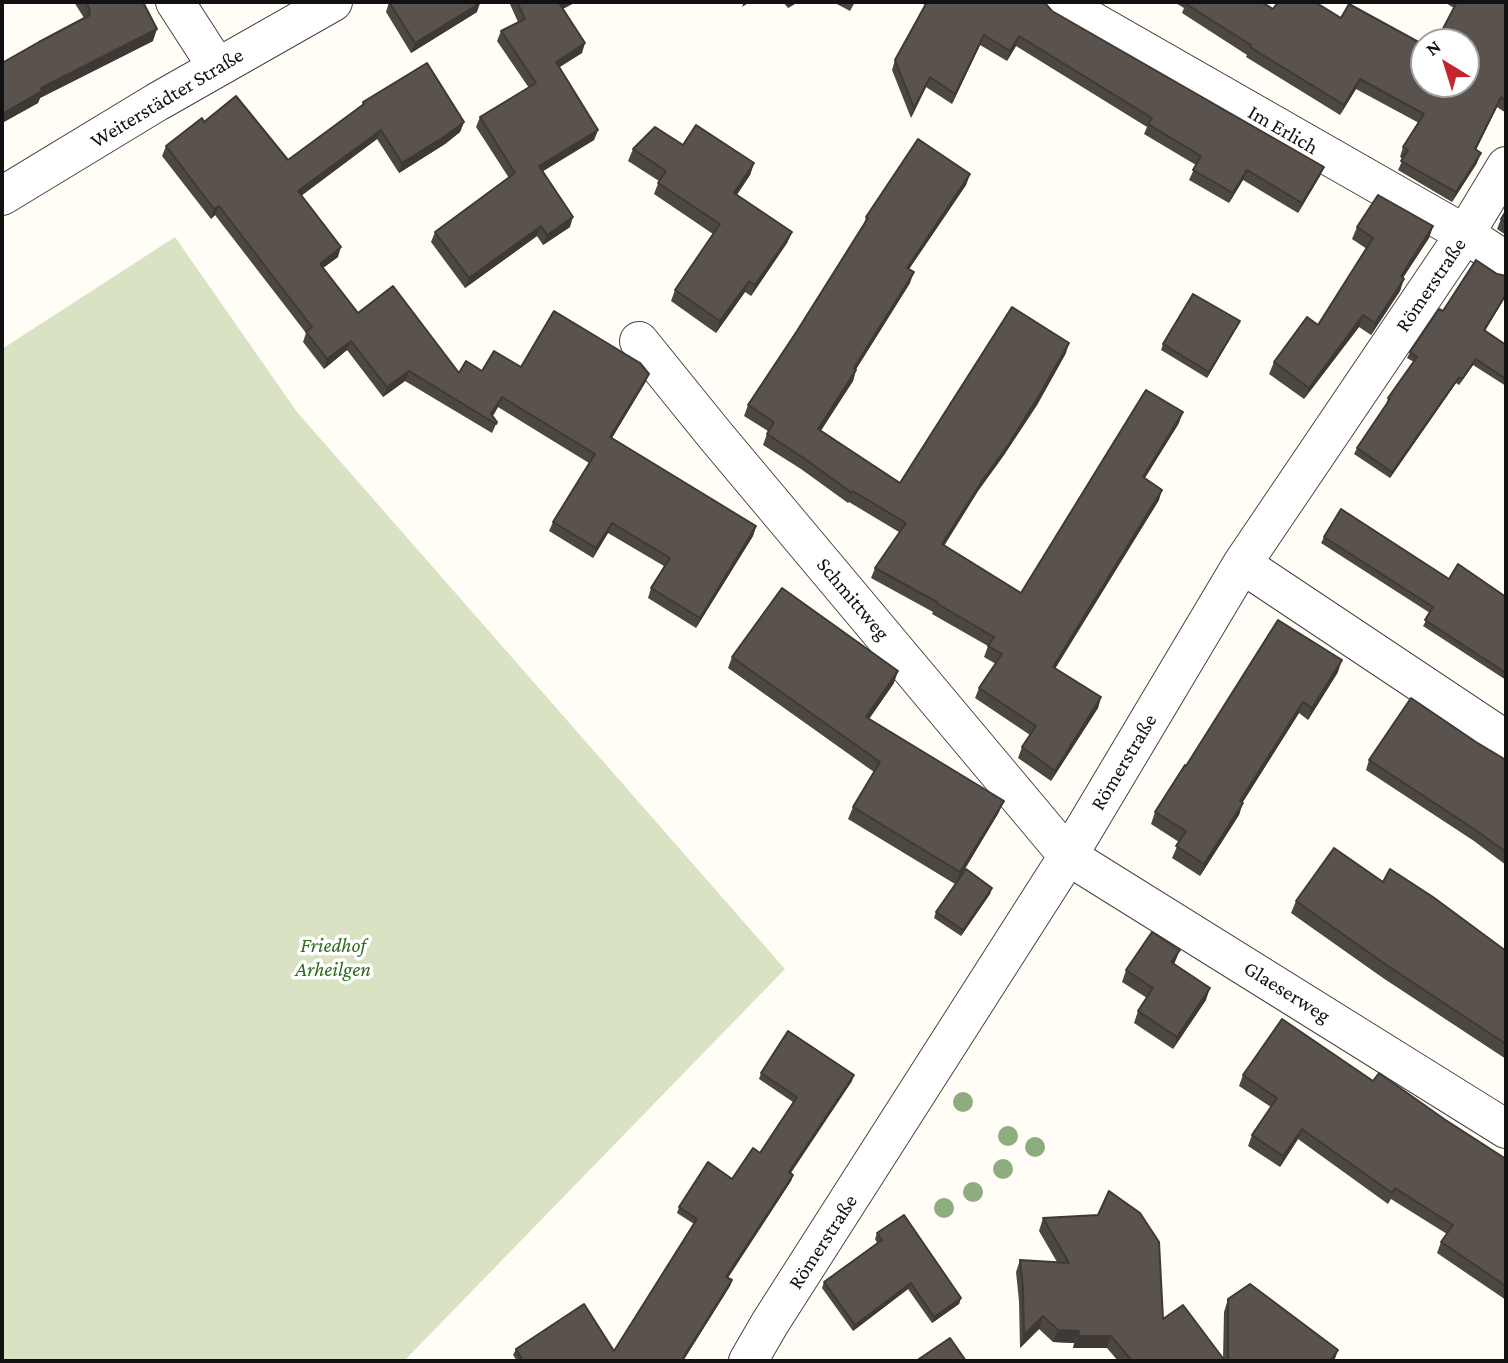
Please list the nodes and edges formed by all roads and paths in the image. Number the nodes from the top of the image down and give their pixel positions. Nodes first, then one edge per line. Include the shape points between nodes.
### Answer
1 (175, 2) edge
2 (333, 2) edge
3 (1059, 2) edge
4 (217, 67) junction
5 (1506, 166) edge
6 (2, 196) edge
7 (1465, 234) junction
8 (1506, 261) edge
9 (639, 341) dead end
10 (1242, 564) junction
11 (1506, 740) edge
12 (1068, 856) junction
13 (1506, 1129) edge
14 (748, 1361) edge

1 - 4 street
2 - 4 street, Weiterstädter Straße
3 - 7 street, Im Erlich
4 - 6 street, Weiterstädter Straße
5 - 7 street, Römerstraße
7 - 8 street, Im Erlich
7 - 10 street, Römerstraße
9 - 12 street, Schmittweg
10 - 11 street
10 - 12 street, Römerstraße
12 - 13 street, Glaeserweg
12 - 14 street, Römerstraße

